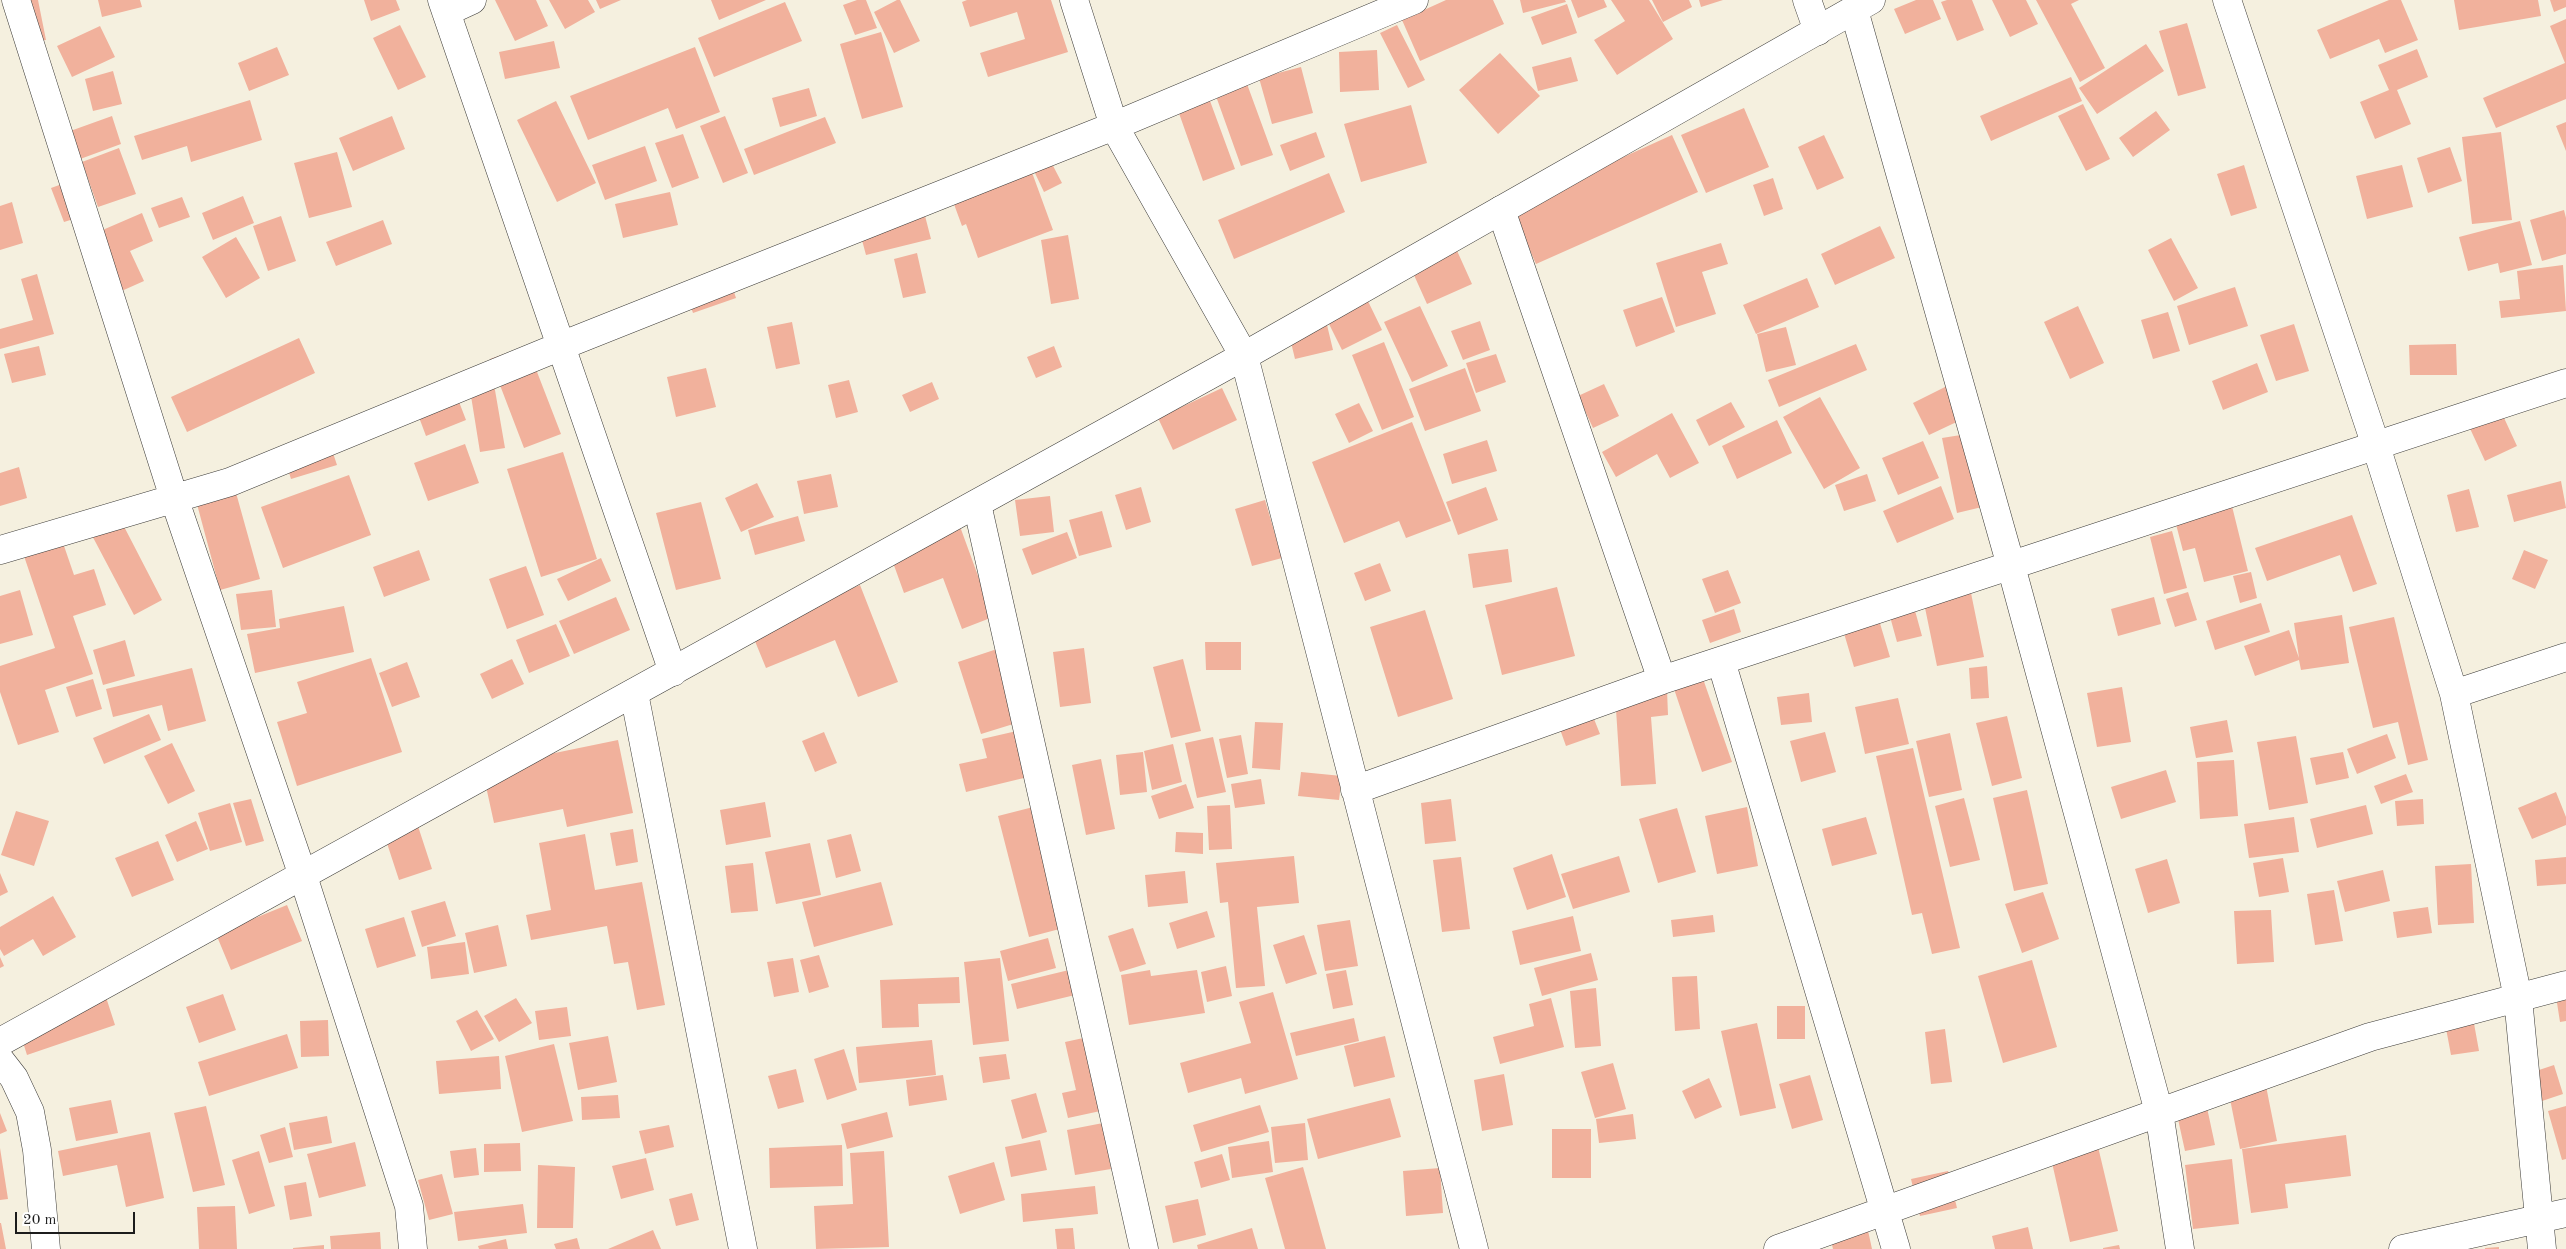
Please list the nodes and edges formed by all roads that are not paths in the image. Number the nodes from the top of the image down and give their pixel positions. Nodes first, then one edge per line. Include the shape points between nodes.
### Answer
1 (16, 0) edge
2 (472, 0) edge
3 (1074, 0) edge
4 (1414, 0) edge
5 (1807, 0) edge
6 (2226, 0) edge
7 (1863, 5) edge
8 (444, 6) edge
9 (1818, 31) junction
10 (1114, 126) junction
11 (1501, 210) junction
12 (561, 346) junction
13 (1244, 356) junction
14 (2566, 383) edge
15 (2376, 446) junction
16 (174, 498) junction
17 (977, 504) junction
18 (0, 550) edge
19 (2011, 566) junction
20 (2566, 657) edge
21 (1721, 661) junction
22 (673, 672) junction
23 (1662, 680) junction
24 (634, 693) junction
25 (2454, 694) junction
26 (1356, 790) junction
27 (303, 876) junction
28 (2566, 985) edge
29 (2518, 998) junction
30 (0, 1042) edge
31 (0, 1060) edge
32 (2159, 1112) junction
33 (1886, 1210) junction
34 (2566, 1213) edge
35 (2539, 1218) junction
36 (46, 1249) edge
37 (413, 1249) edge
38 (743, 1249) edge
39 (1144, 1249) edge
40 (1474, 1249) edge
41 (1778, 1249) edge
42 (1896, 1249) edge
43 (2180, 1249) edge
44 (2404, 1249) edge
45 (2542, 1249) edge

1 - 16 street
2 - 8 street
3 - 10 street
4 - 10 street
5 - 9 street
6 - 15 street
7 - 9 street
7 - 19 street
8 - 12 street
9 - 11 street
10 - 12 street
10 - 13 street
11 - 13 street
11 - 23 street
12 - 16 street via 230,482
12 - 22 street
13 - 17 street
13 - 26 street
14 - 15 street
15 - 19 street
15 - 25 street
16 - 18 street
16 - 27 street
17 - 22 street
17 - 39 street
19 - 21 street
19 - 32 street
20 - 25 street
21 - 23 street
21 - 33 street
22 - 24 street
23 - 26 street
24 - 27 street
24 - 38 street
25 - 29 street
26 - 40 street
27 - 30 street
27 - 37 street via 409,1206
28 - 29 street
29 - 32 street via 2370,1037
29 - 35 street
31 - 36 street via 14,1078 30,1112 37,1150
32 - 33 street
32 - 43 street
33 - 41 street
33 - 42 street
34 - 35 street
35 - 44 street
35 - 45 street

